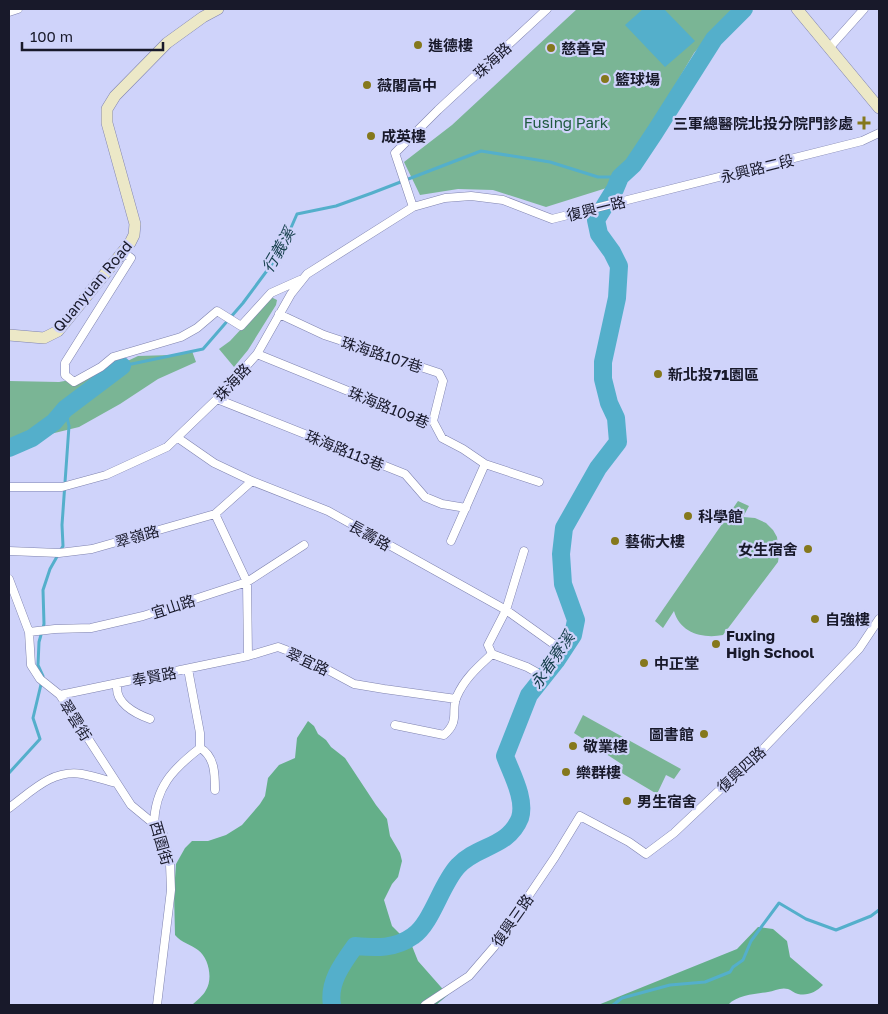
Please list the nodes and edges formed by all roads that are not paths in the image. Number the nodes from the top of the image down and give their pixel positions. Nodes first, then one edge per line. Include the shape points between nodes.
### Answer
1 (18, 9) edge
2 (218, 9) edge
3 (547, 9) edge
4 (797, 9) edge
5 (864, 9) edge
6 (9, 12) edge
7 (830, 47) junction
8 (879, 108) edge
9 (879, 133) edge
10 (634, 199) joint
11 (413, 207) junction
12 (124, 253) junction
13 (302, 279) junction
14 (279, 314) junction
15 (9, 335) edge
16 (257, 354) junction
17 (217, 399) junction
18 (433, 421) junction
19 (178, 438) junction
20 (484, 464) junction
21 (252, 482) junction
22 (539, 482) dead end
23 (9, 487) edge
24 (466, 508) junction
25 (216, 514) junction
26 (451, 541) dead end
27 (304, 545) dead end
28 (9, 551) edge
29 (524, 551) dead end
30 (9, 579) edge
31 (247, 582) junction
32 (506, 610) junction
33 (879, 620) edge
34 (29, 632) junction
35 (555, 645) dead end
36 (492, 654) junction
37 (248, 656) junction
38 (188, 669) junction
39 (536, 672) dead end
40 (118, 683) junction
41 (60, 695) junction
42 (456, 699) junction
43 (150, 719) dead end
44 (395, 725) dead end
45 (200, 748) junction
46 (116, 784) junction
47 (215, 790) dead end
48 (9, 808) edge
49 (580, 816) joint
50 (154, 824) junction
51 (157, 1005) edge
52 (425, 1005) edge

1 - 6 street
2 - 12 street, Quanyuan Road via 167,43 115,96 107,109 107,123 135,224 134,235
3 - 11 street, 珠海路 via 395,153
4 - 7 street
5 - 7 street
7 - 8 street
9 - 10 street, 永興路二段 via 862,141
10 - 11 street, 復興一路 via 552,219 503,200 471,196 445,198
11 - 13 street, 珠海路
12 - 13 street via 131,258 65,363 65,375 74,382 113,357 181,337 216,311 241,326 271,293
12 - 15 street, Quanyuan Road via 58,331 44,338
13 - 14 street, 珠海路
14 - 16 street, 珠海路
14 - 18 street, 珠海路107巷 via 324,335 439,373 443,381
16 - 17 street, 珠海路
16 - 18 street, 珠海路109巷 via 418,419
17 - 19 street, 珠海路
17 - 24 street, 珠海路113巷 via 405,474 425,496 442,504
18 - 20 street, 珠海路109巷 via 442,438
19 - 21 street, 長壽路 via 214,464
19 - 23 street, 珠海路 via 167,447 106,475 62,487
20 - 22 street, 珠海路109巷
20 - 24 street
21 - 25 street, 翠嶺路
21 - 32 street, 長壽路 via 328,511
24 - 26 street
25 - 28 street, 翠嶺路 via 92,549 58,553
25 - 31 street
27 - 31 street, 宜山路
29 - 32 street
30 - 34 street, 翠雲街
31 - 34 street, 宜山路 via 143,616 91,628
31 - 37 street
32 - 35 street, 長壽路
32 - 36 street via 488,645
33 - 49 street, 復興四路 via 859,649 763,749 674,833 646,854
34 - 41 street, 翠雲街 via 31,665 40,678
36 - 39 street
36 - 42 street via 472,672
37 - 38 street, 奉賢路
37 - 42 street, 翠宜路 via 278,647 354,684
38 - 40 street, 奉賢路
38 - 45 street
40 - 41 street, 奉賢路
40 - 43 street via 119,699 137,715
41 - 46 street, 翠雲街
42 - 44 street via 452,728 444,734
45 - 47 street via 211,760
45 - 50 street, 西園街 via 177,766 159,793 154,808
46 - 48 street via 83,774 63,773 52,777
46 - 50 street, 翠雲街 via 131,805
49 - 52 street, 復興三路 via 494,947 469,976
50 - 51 street, 西園街 via 163,834 170,864 171,890

